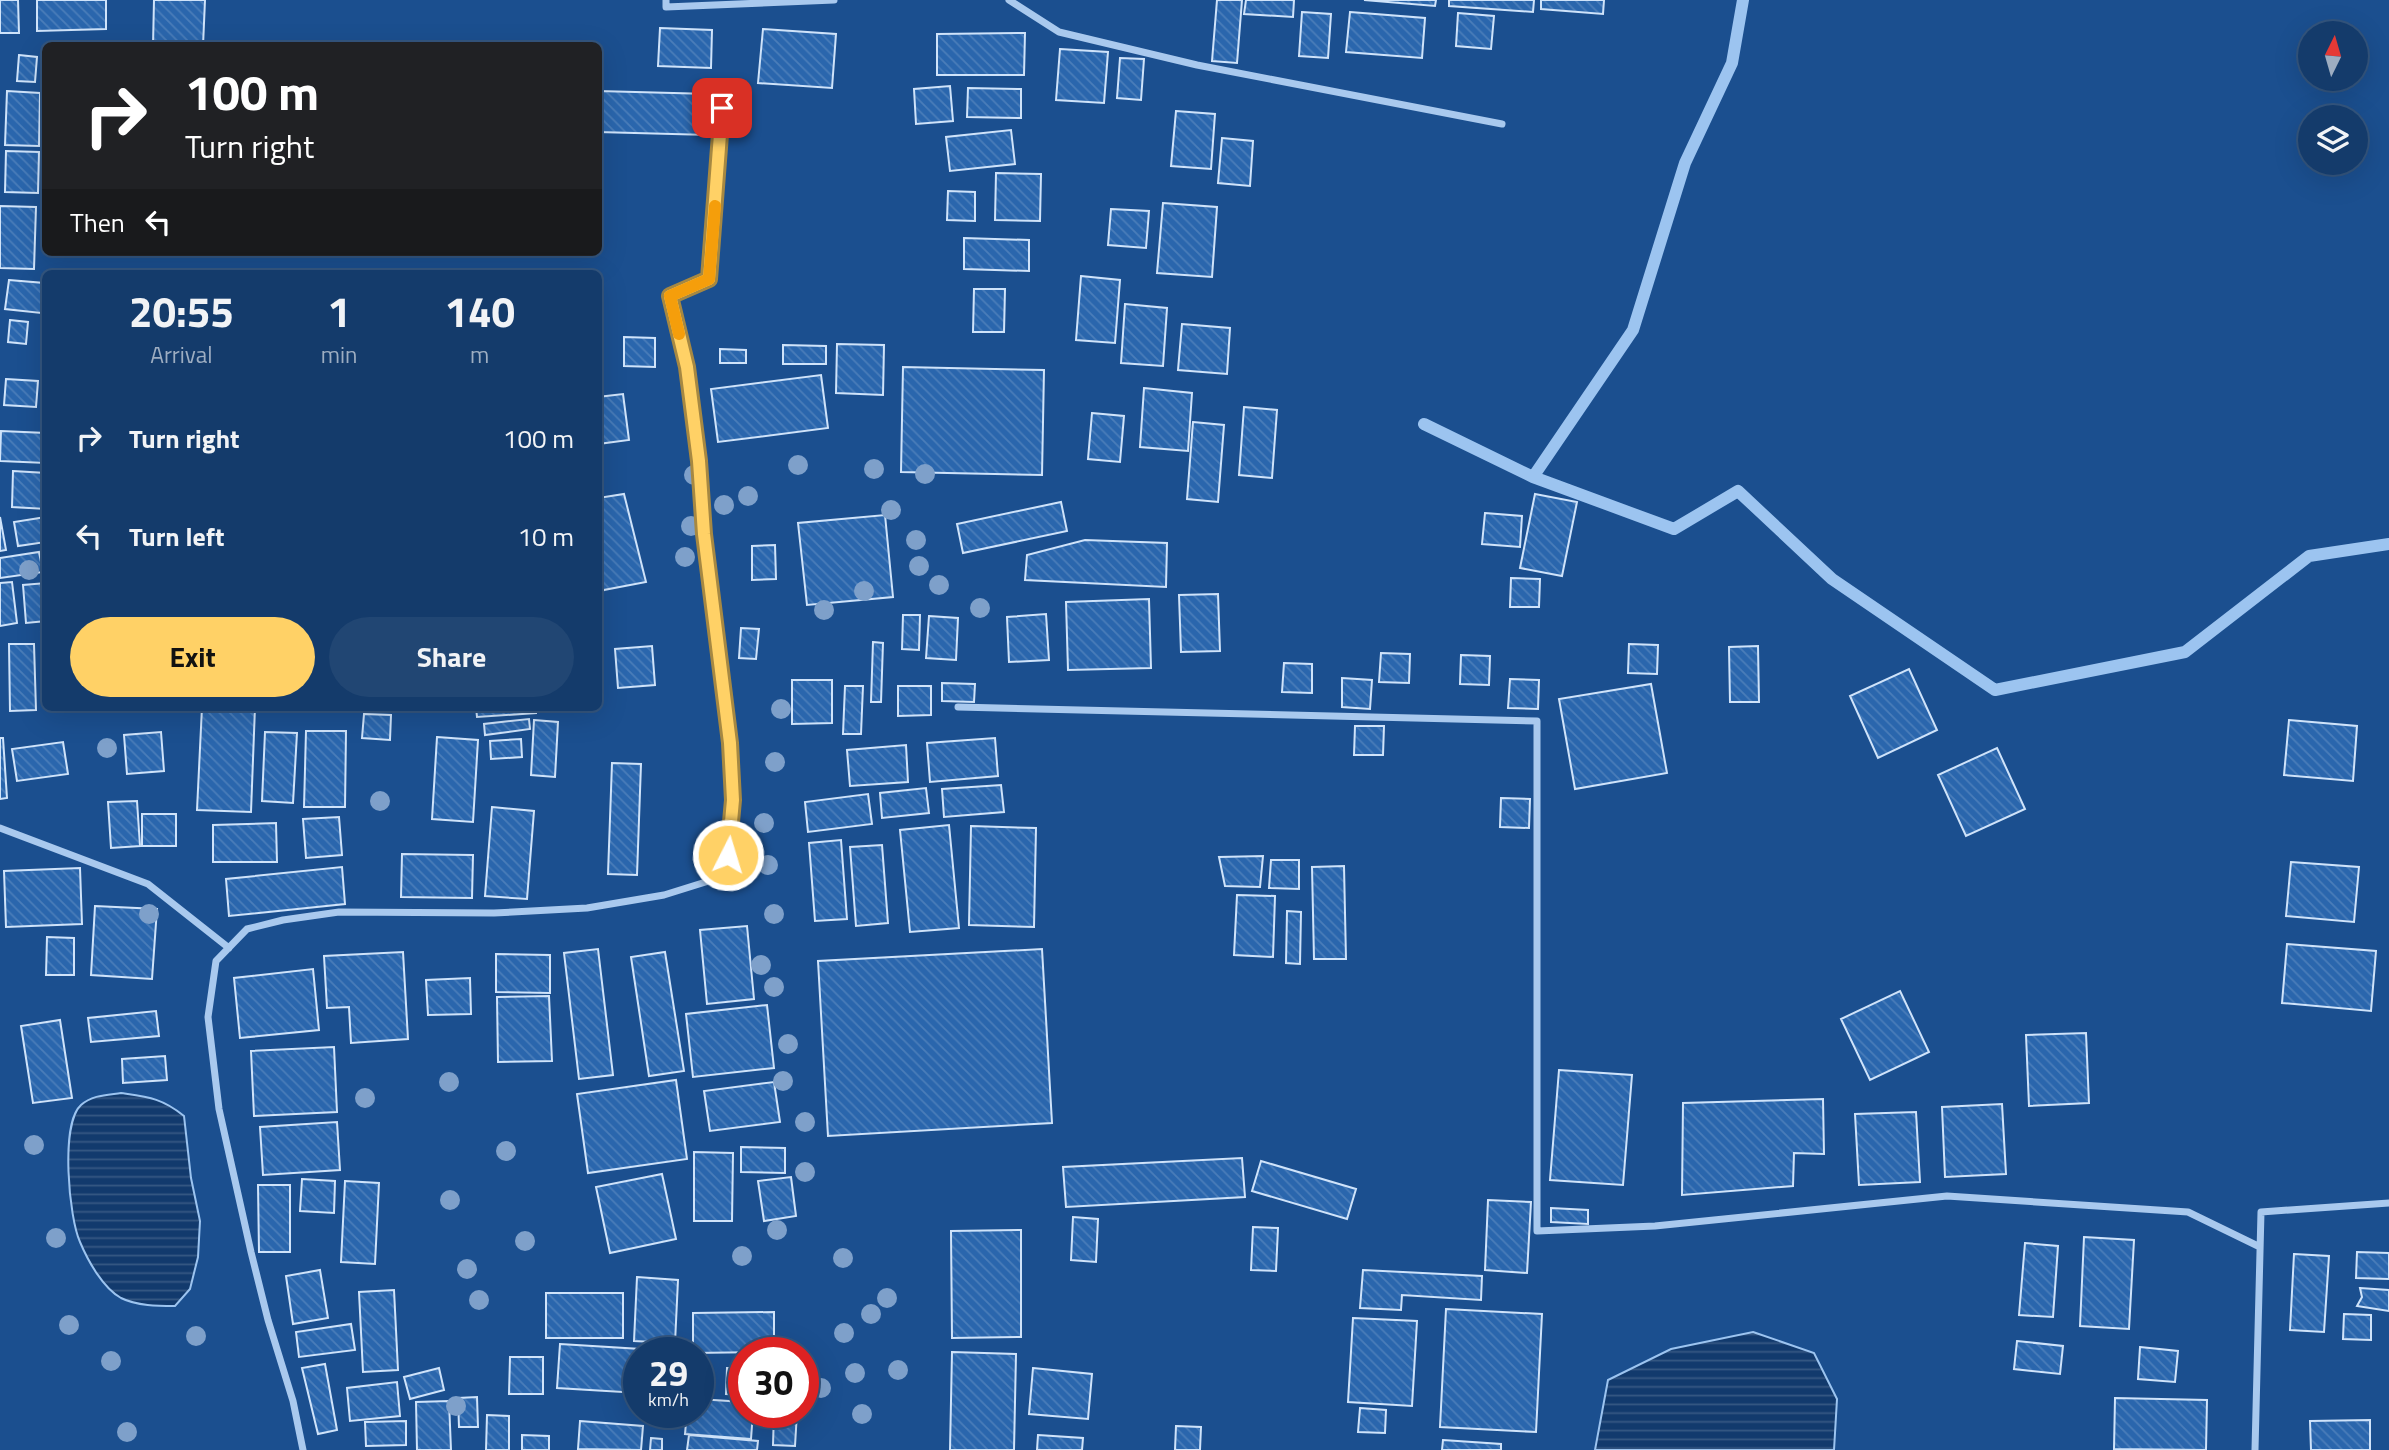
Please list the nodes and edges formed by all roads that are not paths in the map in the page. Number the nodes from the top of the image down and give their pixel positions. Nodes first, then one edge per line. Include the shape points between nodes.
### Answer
1 (666, 0) edge
2 (834, 0) edge
3 (1009, 0) edge
4 (722, 108) dead end
5 (1502, 124) dead end
6 (958, 707) dead end
7 (0, 828) edge
8 (229, 948) junction
9 (2389, 1203) edge
10 (2260, 1247) junction
11 (303, 1450) edge
12 (2255, 1450) edge

1 - 2 street via 666,7
3 - 5 street via 1059,32 1198,65
4 - 8 street via 709,279 670,296 687,367 730,743 733,800 728,855 712,880 664,895 587,908 494,913 339,912 247,929
6 - 10 street via 1537,721 1537,1231 1655,1226 1947,1196 2188,1212
7 - 8 street via 148,884
8 - 11 street via 216,961 208,1017 219,1109
9 - 10 street via 2261,1212
10 - 12 street

